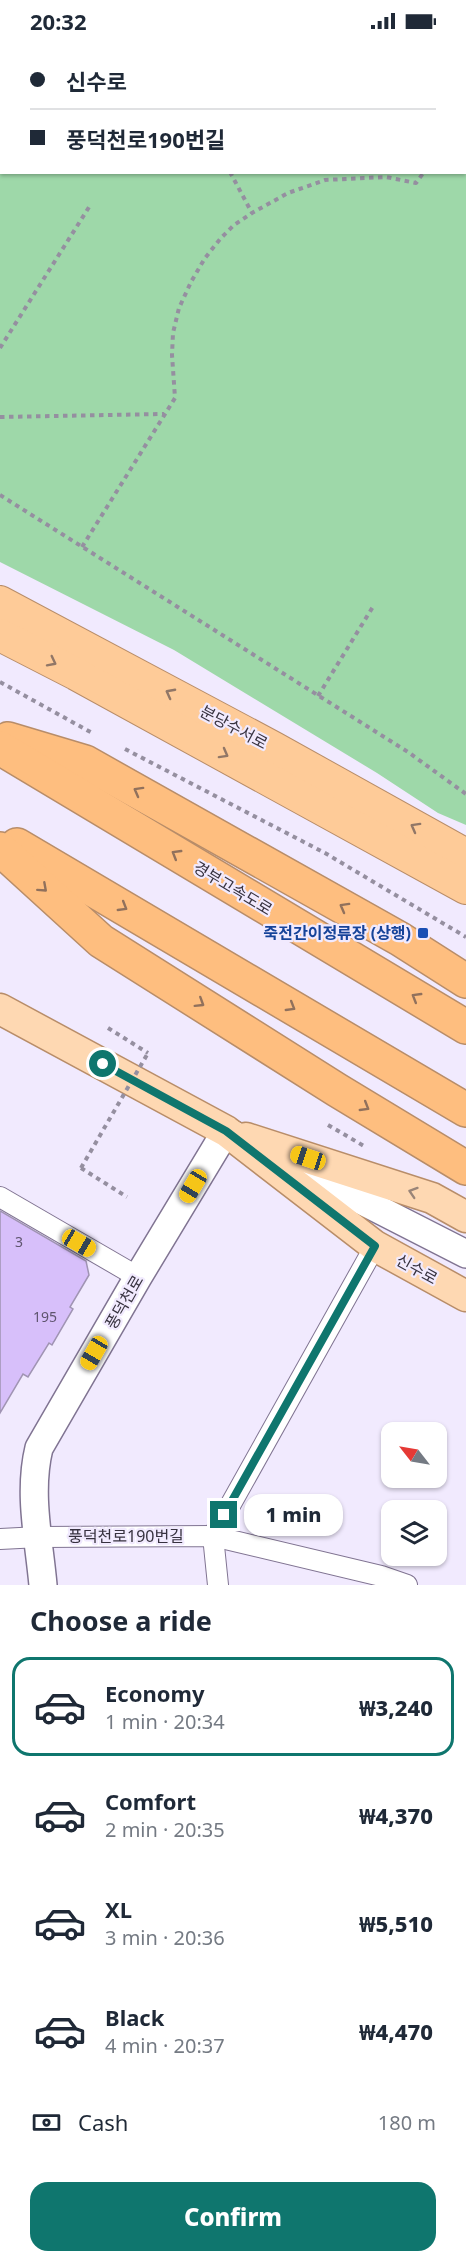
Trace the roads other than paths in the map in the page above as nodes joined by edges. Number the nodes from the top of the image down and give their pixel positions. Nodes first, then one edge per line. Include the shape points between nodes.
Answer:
1 (0, 602) edge
2 (0, 635) edge
3 (0, 736) edge
4 (0, 748) edge
5 (0, 835) edge
6 (0, 849) edge
7 (466, 855) edge
8 (466, 888) edge
9 (466, 981) edge
10 (0, 1009) edge
11 (466, 1027) edge
12 (466, 1110) edge
13 (226, 1131) junction
14 (466, 1168) edge
15 (0, 1197) edge
16 (466, 1217) edge
17 (375, 1246) junction
18 (466, 1254) edge
19 (138, 1277) junction
20 (466, 1296) edge
21 (213, 1536) junction
22 (39, 1537) junction
23 (0, 1539) edge
24 (381, 1581) edge
25 (43, 1585) edge
26 (218, 1585) edge
27 (407, 1585) edge

7 -> 1 highway, 분당수서로
2 -> 8 highway, 분당수서로
9 -> 3 highway via 400,939 85,762
11 -> 4 highway, 경부고속도로
5 -> 12 highway
6 -> 14 highway via 101,941
10 - 13 main road, 신수로
16 -> 13 main road, 신수로 via 432,1198
13 - 17 main road, 신수로
13 - 18 main road
13 - 19 main road, 풍덕천로
15 - 19 street
17 - 20 main road, 신수로
17 - 21 street
19 - 22 main road, 풍덕천로 via 39,1448 34,1493
21 - 22 street, 풍덕천로190번길
21 - 24 street, 풍덕천로190번길
21 - 26 street
22 - 23 street, 풍덕천로190번길
22 - 25 main road, 풍덕천로
24 - 27 street, 풍덕천로190번길

